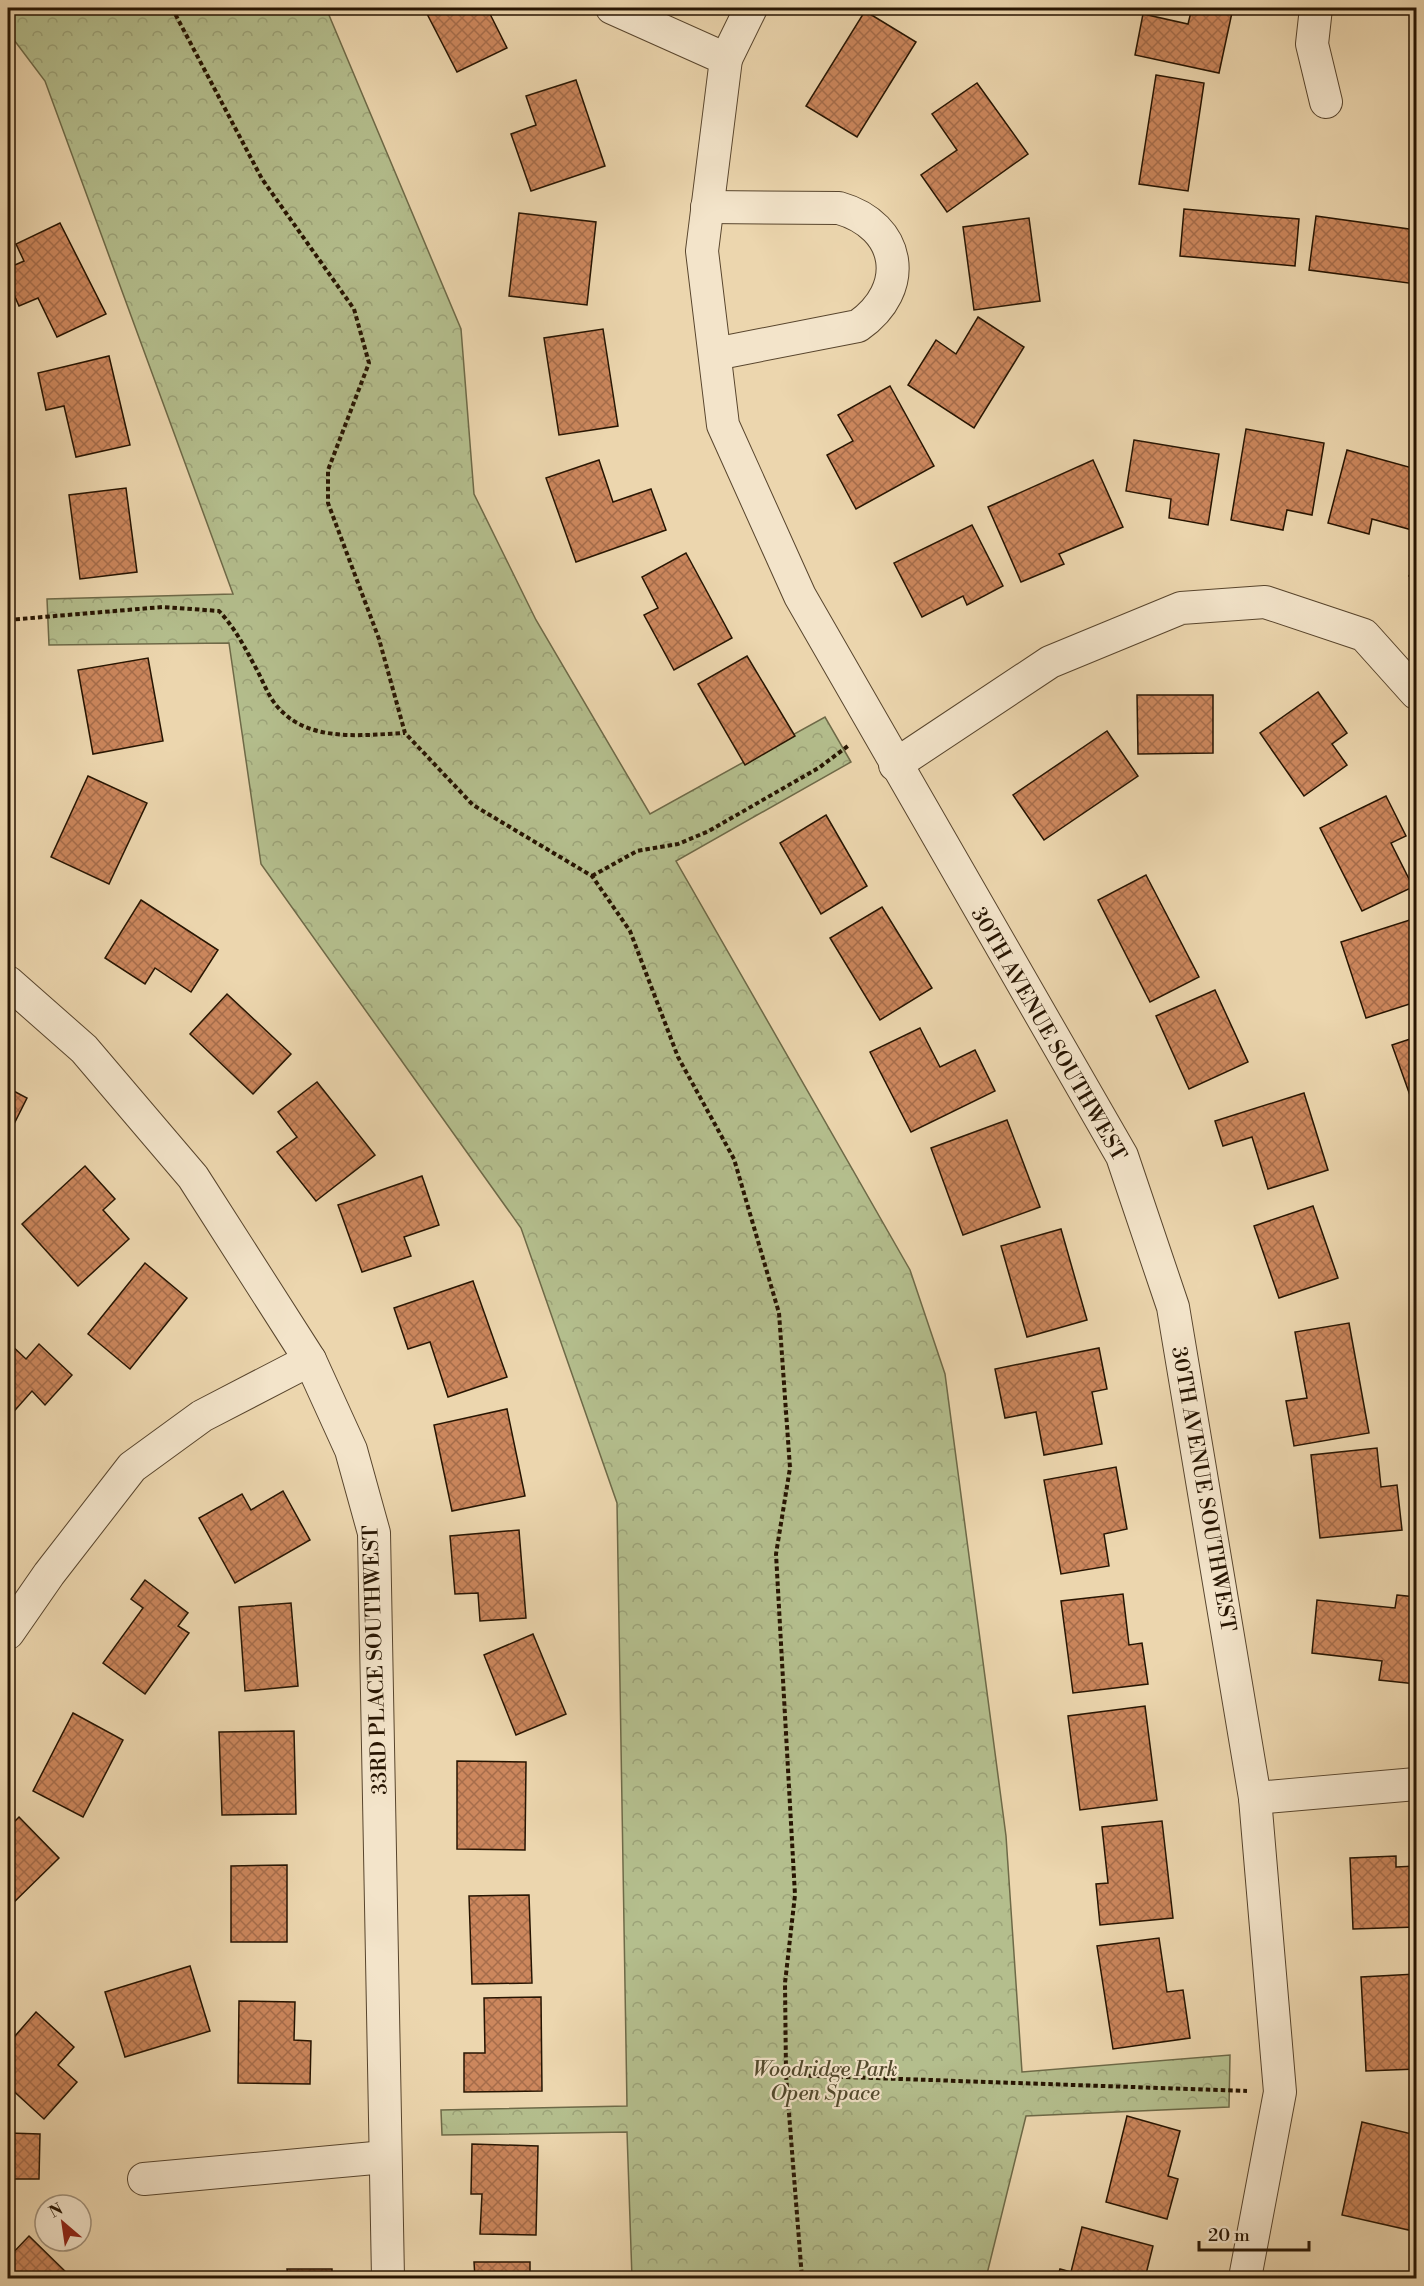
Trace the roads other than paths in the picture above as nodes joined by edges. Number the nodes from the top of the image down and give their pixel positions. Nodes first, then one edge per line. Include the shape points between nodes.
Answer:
1 (612, 8) edge
2 (751, 8) edge
3 (1316, 8) edge
4 (726, 59) junction
5 (1326, 102) dead end
6 (707, 207) junction
7 (715, 354) junction
8 (1416, 693) edge
9 (895, 765) junction
10 (8, 982) edge
11 (310, 1360) junction
12 (8, 1633) edge
13 (1416, 1784) edge
14 (1255, 1798) junction
15 (385, 2157) junction
16 (144, 2179) dead end
17 (1255, 2276) edge
18 (388, 2278) edge

1 - 4 street
2 - 4 street, 30TH AVENUE SOUTHWEST
3 - 5 street via 1312,44
4 - 6 street, 30TH AVENUE SOUTHWEST
6 - 7 street, 30TH AVENUE SOUTHWEST via 702,251
6 - 7 street via 839,208 855,213 883,236 894,269 884,302 858,326
7 - 9 street, 30TH AVENUE SOUTHWEST via 723,425 800,596
8 - 9 street via 1364,635 1265,602 1181,608 1050,662
9 - 14 street, 30TH AVENUE SOUTHWEST via 1122,1156 1173,1307
10 - 11 street, 33RD PLACE SOUTHWEST via 84,1049 193,1177
11 - 12 street via 202,1416 132,1467
11 - 15 street, 33RD PLACE SOUTHWEST via 351,1450 374,1533
13 - 14 street
14 - 17 street, 30TH AVENUE SOUTHWEST via 1280,2092
15 - 16 street
15 - 18 street, 33RD PLACE SOUTHWEST

